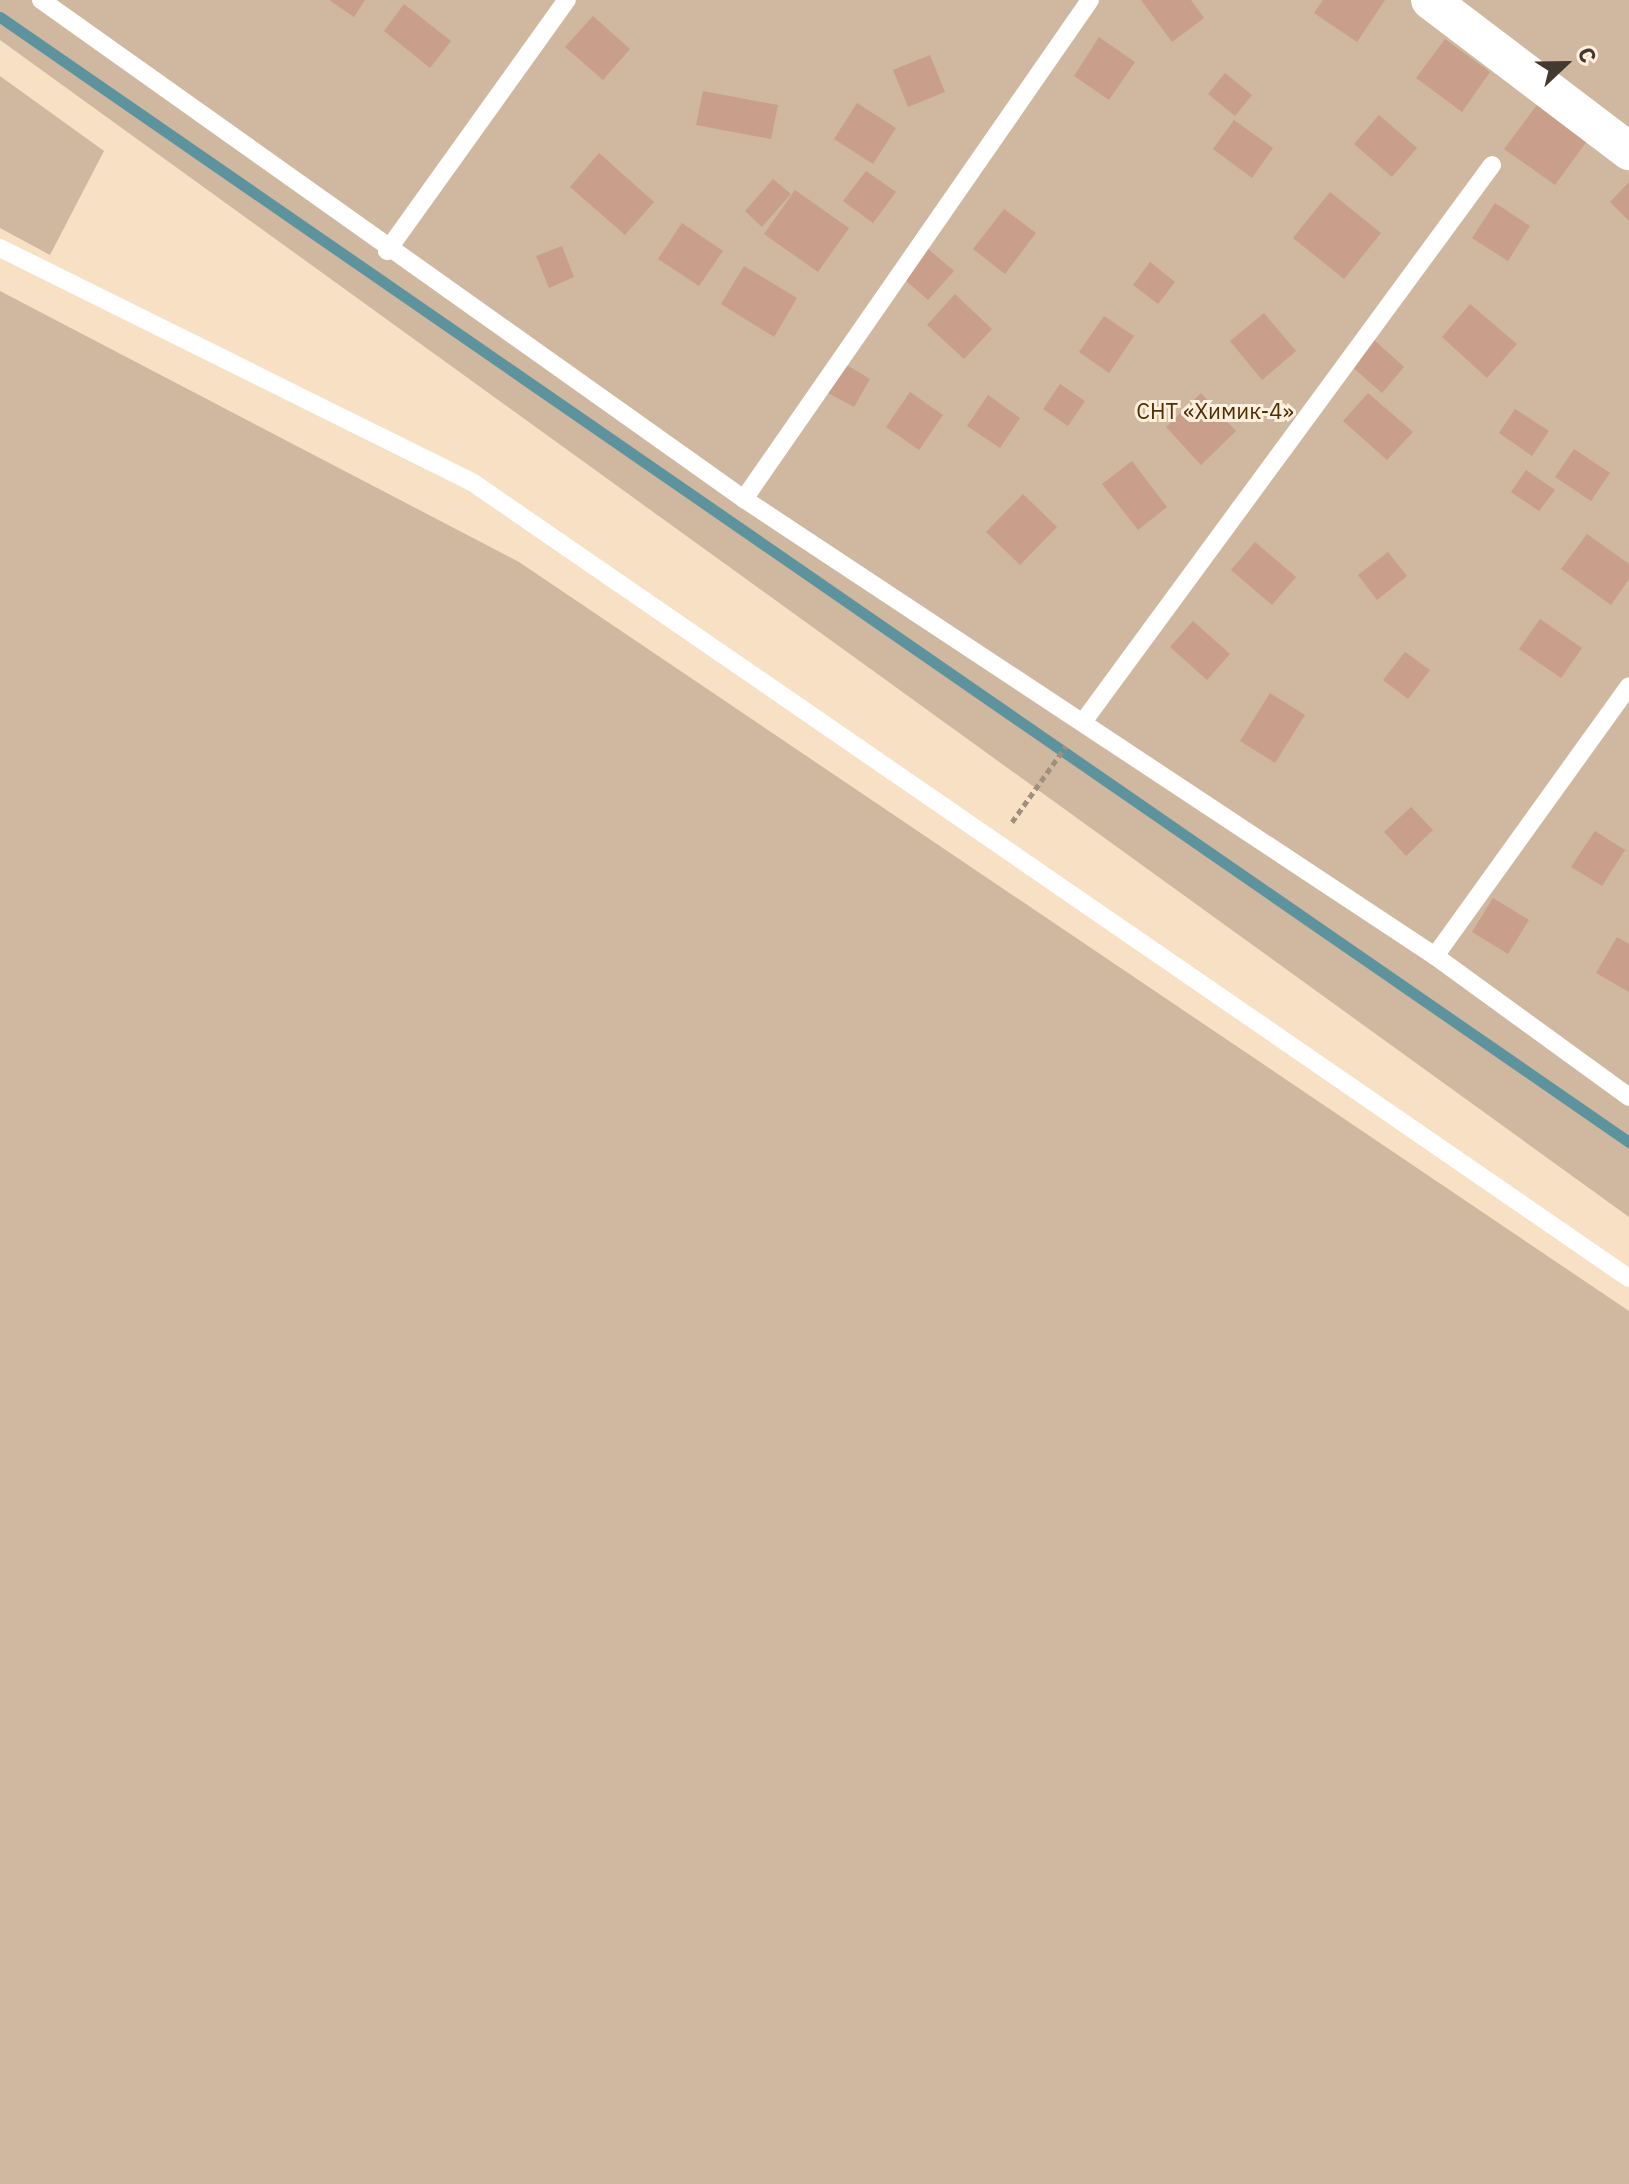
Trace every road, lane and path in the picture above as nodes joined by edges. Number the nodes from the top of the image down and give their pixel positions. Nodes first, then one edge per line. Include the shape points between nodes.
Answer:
1 (567, 0) edge
2 (1090, 0) edge
3 (1430, 0) edge
4 (44, 1) edge
5 (1629, 151) edge
6 (1492, 165) dead end
7 (0, 248) edge
8 (387, 251) junction
9 (744, 499) junction
10 (1629, 686) edge
11 (1083, 722) junction
12 (997, 843) junction
13 (1435, 956) junction
14 (1629, 1097) edge
15 (1629, 1278) edge

1 - 8 lane
2 - 9 lane
3 - 5 street
4 - 8 lane
6 - 11 lane
7 - 12 lane via 472,482
8 - 9 lane
9 - 11 lane
10 - 13 lane
11 - 12 path
11 - 13 lane
12 - 15 lane
13 - 14 lane

